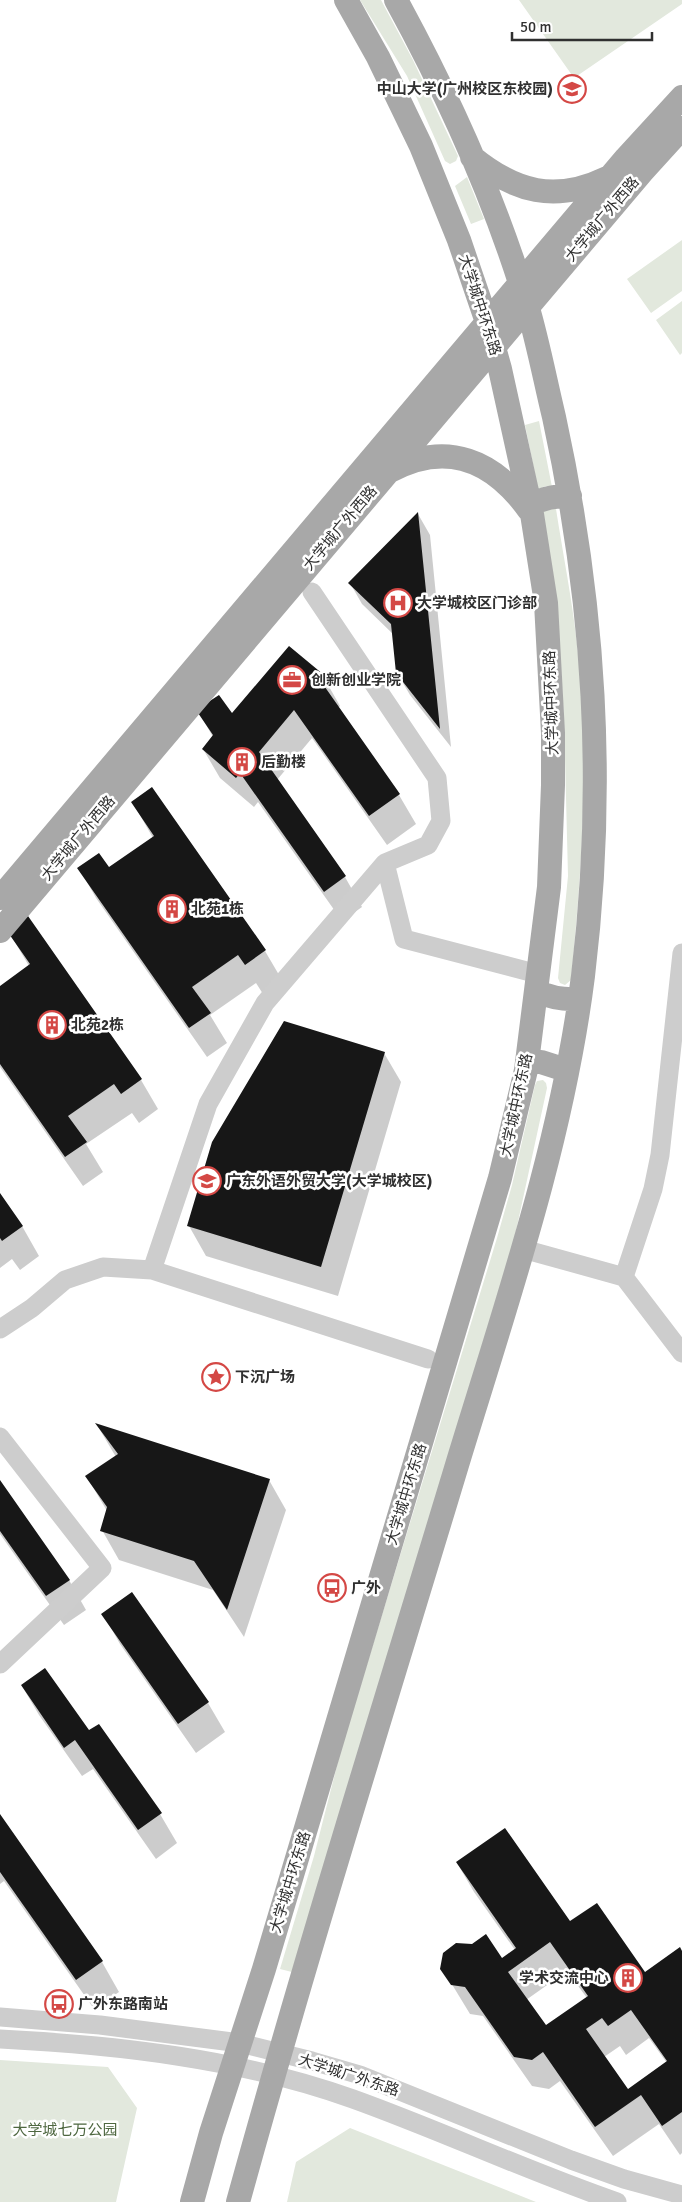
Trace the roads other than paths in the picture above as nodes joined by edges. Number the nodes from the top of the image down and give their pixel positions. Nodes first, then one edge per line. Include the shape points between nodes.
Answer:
1 (346, 0) edge
2 (396, 0) edge
3 (682, 97) edge
4 (682, 128) edge
5 (472, 157) junction
6 (610, 176) junction
7 (520, 284) junction
8 (528, 306) junction
9 (487, 322) junction
10 (494, 346) junction
11 (387, 473) junction
12 (570, 496) junction
13 (531, 510) junction
14 (312, 592) dead end
15 (385, 863) junction
16 (0, 898) edge
17 (0, 930) edge
18 (682, 953) edge
19 (537, 983) junction
20 (579, 999) junction
21 (527, 1062) junction
22 (566, 1070) junction
23 (523, 1249) junction
24 (152, 1270) junction
25 (624, 1277) junction
26 (0, 1329) edge
27 (682, 1353) edge
28 (428, 1359) dead end
29 (0, 1438) edge
30 (0, 1664) edge
31 (0, 2017) edge
32 (0, 2039) edge
33 (240, 2043) junction
34 (280, 2053) junction
35 (233, 2067) junction
36 (273, 2077) junction
37 (682, 2196) edge
38 (192, 2202) edge
39 (238, 2202) edge
40 (617, 2202) edge

1 - 9 main road, 大学城中环东路 via 421,146
2 - 5 main road via 443,90
3 - 6 main road, 大学城广外西路
4 - 8 main road, 大学城广外西路
5 - 6 main road via 508,181 549,193 572,191
5 - 7 main road
6 - 7 main road, 大学城广外西路
7 - 8 main road
7 - 9 main road, 大学城广外西路
8 - 10 main road, 大学城广外西路
8 - 12 main road
9 - 10 main road, 大学城中环东路
9 - 16 main road, 大学城广外西路
10 - 11 main road, 大学城广外西路
10 - 13 main road, 大学城中环东路
11 - 13 main road via 426,457 466,459 499,477
11 - 17 main road, 大学城广外西路
12 - 13 main road via 543,498
12 - 20 main road via 589,646 596,765 594,845
13 - 19 main road, 大学城中环东路 via 546,603 553,733 550,870
14 - 15 street via 437,778 441,822 428,844
15 - 19 street via 404,940
15 - 24 street via 264,1003 208,1104
18 - 25 street via 660,1154 653,1189
19 - 20 main road via 550,998
19 - 21 main road, 大学城中环东路
20 - 22 main road
21 - 22 main road via 541,1062
21 - 33 main road, 大学城中环东路 via 485,1232
22 - 23 main road via 540,1189
23 - 25 street
23 - 34 main road
24 - 26 street via 104,1267 65,1280
24 - 28 street
25 - 27 street
29 - 30 street via 102,1568
31 - 33 street, 大学城广外东路
32 - 35 street, 大学城广外东路 via 74,2044 206,2060
33 - 34 street, 大学城广外东路
33 - 35 main road, 大学城中环东路
34 - 36 main road
34 - 37 street, 大学城广外东路 via 360,2075 570,2160
35 - 36 street, 大学城广外东路
35 - 38 main road, 大学城中环东路
36 - 39 main road
36 - 40 street, 大学城广外东路 via 352,2099

